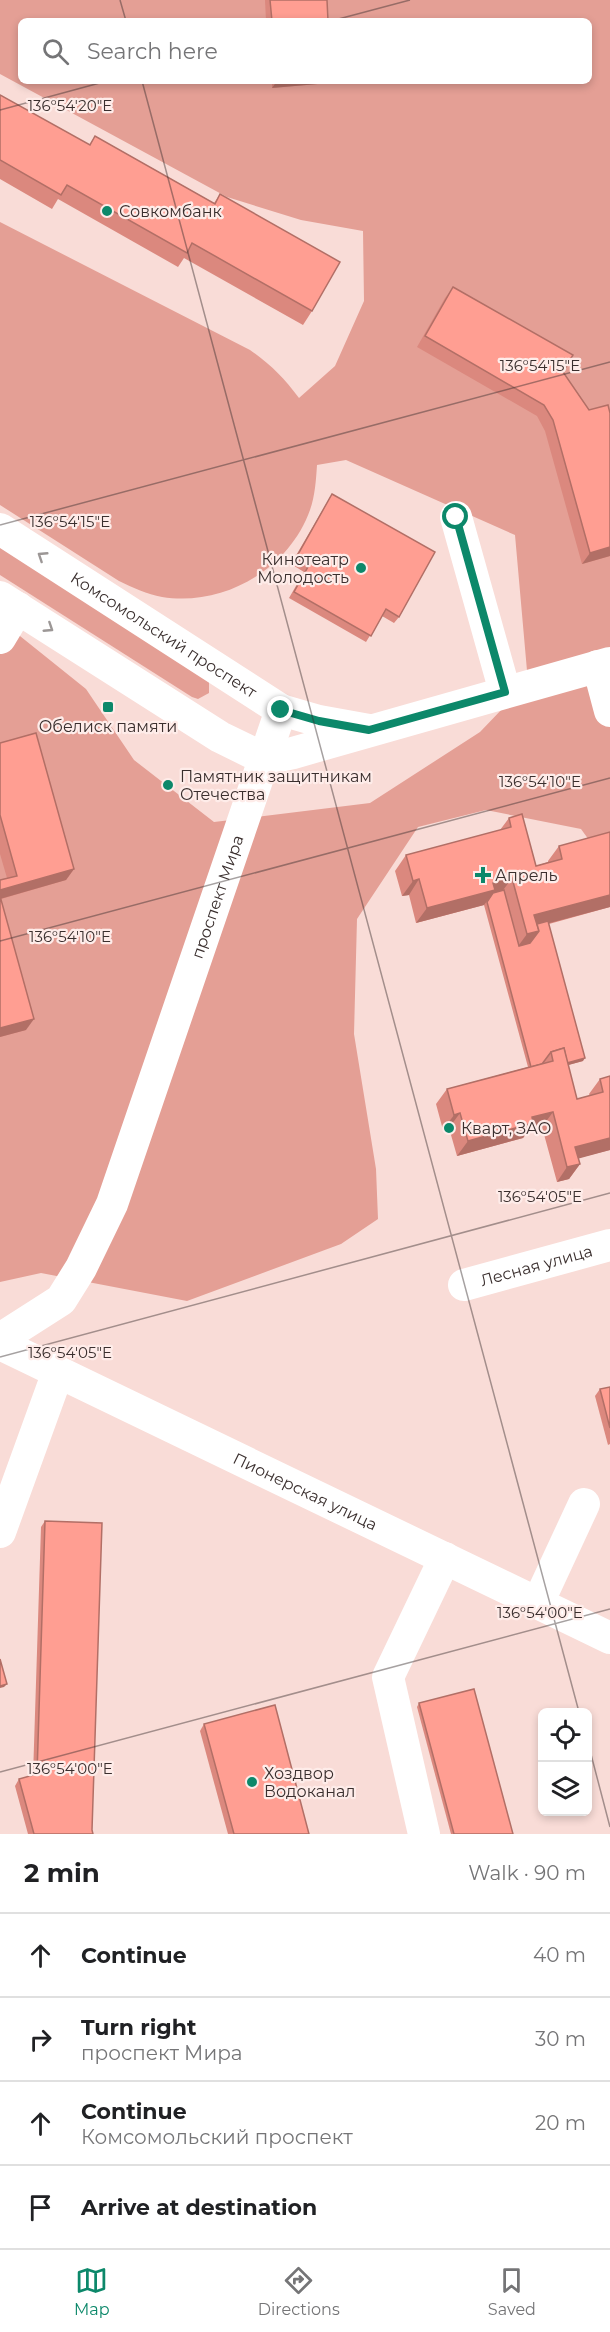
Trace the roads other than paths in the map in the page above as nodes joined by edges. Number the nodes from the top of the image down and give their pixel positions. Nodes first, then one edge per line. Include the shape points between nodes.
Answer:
1 (456, 517) dead end
2 (0, 529) edge
3 (9, 602) edge
4 (0, 638) edge
5 (604, 664) edge
6 (505, 692) junction
7 (281, 710) junction
8 (610, 711) edge
9 (369, 730) junction
10 (266, 759) junction
11 (610, 1245) edge
12 (464, 1285) dead end
13 (0, 1342) edge
14 (58, 1372) junction
15 (584, 1504) dead end
16 (0, 1532) edge
17 (445, 1558) junction
18 (538, 1603) junction
19 (610, 1638) edge
20 (424, 1834) edge

1 - 6 street
7 -> 2 street, Комсомольский проспект
3 - 4 street
3 -> 10 street via 220,737
5 - 6 street
5 - 8 street
6 - 9 street
7 - 9 street, Комсомольский проспект
7 - 10 street, проспект Мира
9 - 10 street
10 - 13 street, проспект Мира via 112,1204 61,1300
11 - 12 street, Лесная улица
13 - 14 street, Пионерская улица
14 - 16 street
14 - 17 street, Пионерская улица
15 - 18 street
17 - 18 street, Пионерская улица
17 - 20 street via 388,1677
18 - 19 street, Пионерская улица

